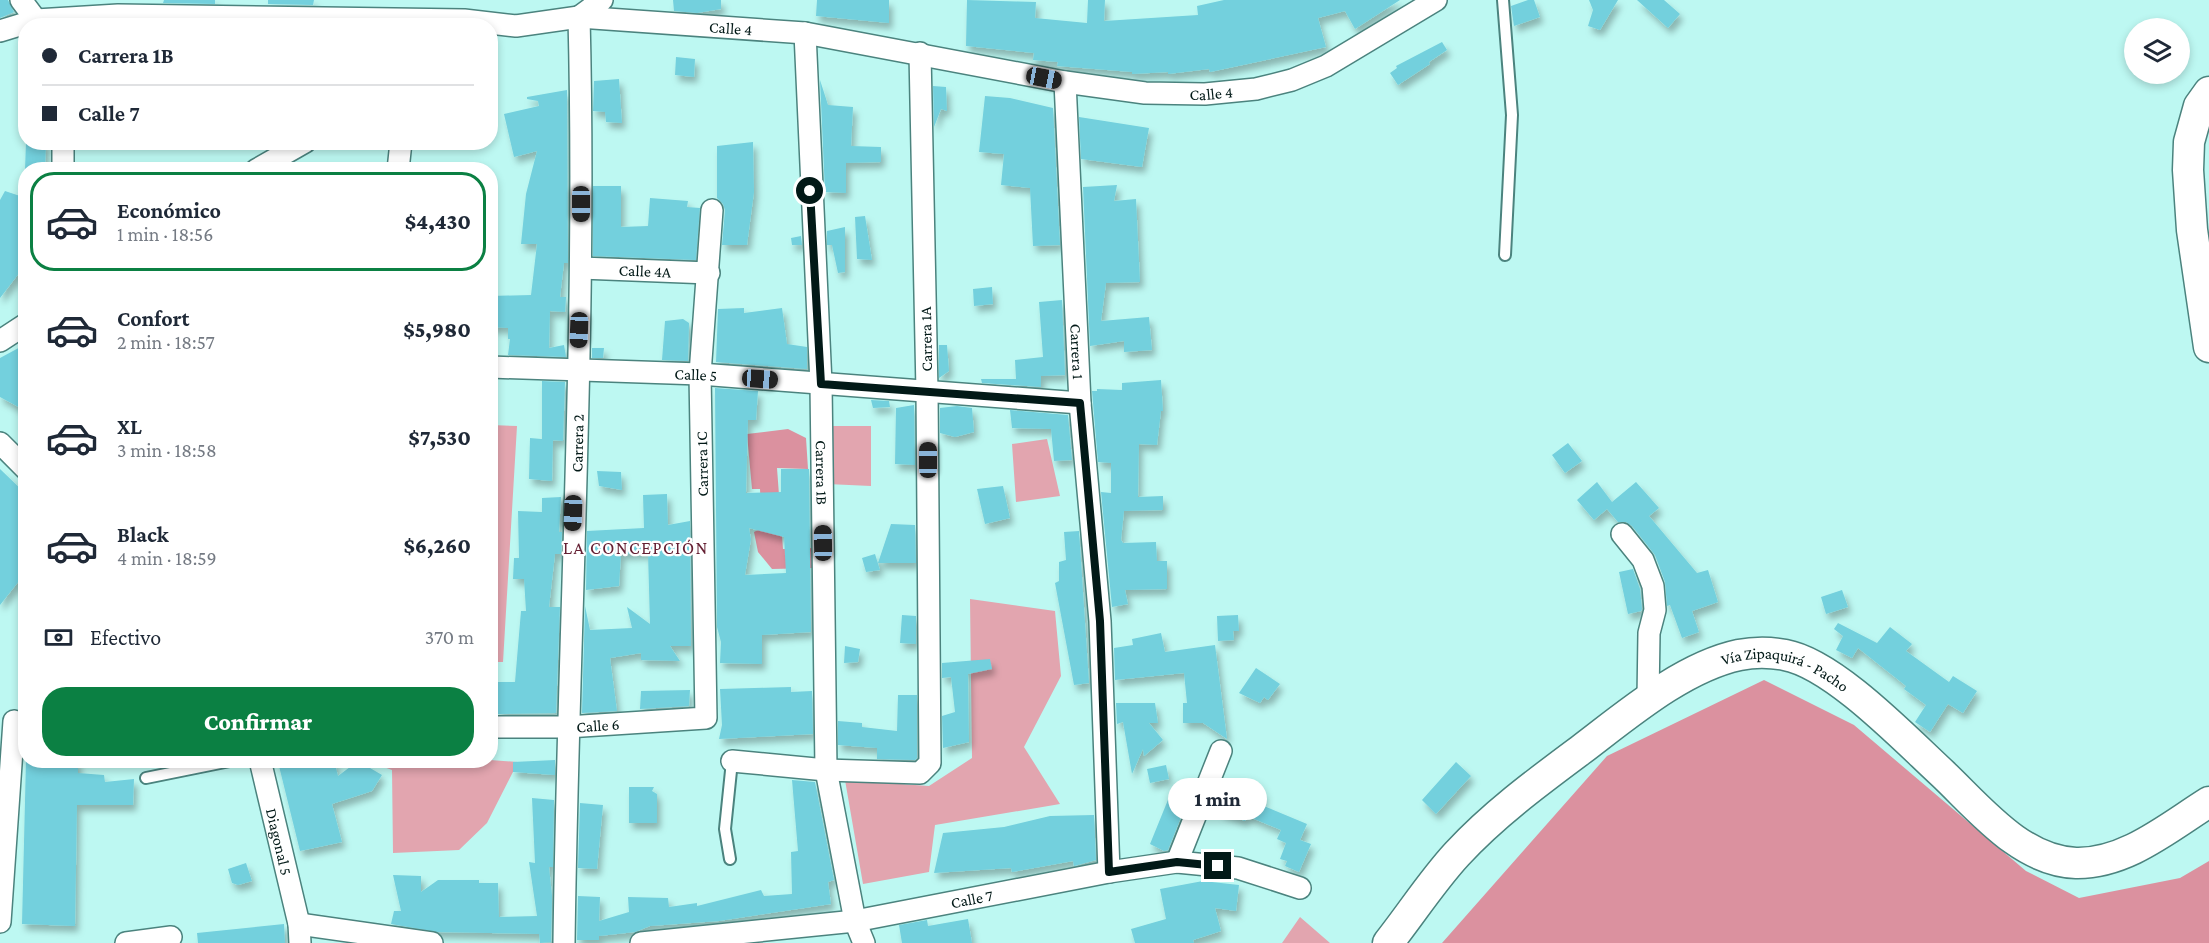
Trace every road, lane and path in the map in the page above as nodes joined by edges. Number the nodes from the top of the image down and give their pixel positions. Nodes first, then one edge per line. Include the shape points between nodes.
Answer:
1 (21, 0) edge
2 (602, 0) edge
3 (1436, 0) edge
4 (1503, 0) edge
5 (117, 14) edge
6 (579, 17) junction
7 (34, 18) edge
8 (63, 18) edge
9 (348, 18) edge
10 (498, 24) edge
11 (18, 26) edge
12 (516, 26) junction
13 (0, 31) edge
14 (805, 33) junction
15 (498, 35) edge
16 (920, 53) junction
17 (1065, 82) junction
18 (2209, 92) edge
19 (291, 150) edge
20 (270, 162) edge
21 (711, 210) dead end
22 (1505, 255) dead end
23 (581, 268) junction
24 (709, 273) junction
25 (18, 329) edge
26 (0, 341) edge
27 (2209, 347) edge
28 (498, 367) edge
29 (577, 371) junction
30 (700, 374) junction
31 (821, 384) junction
32 (927, 391) junction
33 (1080, 403) junction
34 (0, 443) edge
35 (18, 462) edge
36 (1622, 534) dead end
37 (1648, 699) junction
38 (706, 718) joint
39 (14, 721) dead end
40 (498, 727) edge
41 (567, 727) junction
42 (1221, 751) dead end
43 (6, 752) edge
44 (732, 761) joint
45 (195, 768) edge
46 (262, 768) edge
47 (826, 770) junction
48 (146, 778) dead end
49 (2209, 802) edge
50 (730, 859) dead end
51 (1177, 862) junction
52 (1109, 872) junction
53 (1300, 888) dead end
54 (1, 893) edge
55 (855, 921) junction
56 (0, 922) edge
57 (299, 933) edge
58 (171, 937) dead end
59 (126, 943) edge
60 (432, 943) edge
61 (564, 943) edge
62 (641, 943) edge
63 (864, 943) edge
64 (1388, 943) edge

1 - 7 street
2 - 6 street
3 - 17 street, Calle 4 via 1326,66 1292,80 1256,88 1204,94 1145,93
4 - 22 lane via 1512,115
5 - 8 street, Calle 4
5 - 9 street, Calle 4
6 - 12 street, Calle 4
6 - 14 street, Calle 4
6 - 23 street, Carrera 2
10 - 12 street, Calle 4
11 - 13 street, Calle 4
12 - 15 street
14 - 16 street, Calle 4
14 - 31 street, Carrera 1B
16 - 17 street, Calle 4
16 - 32 street, Carrera 1A
17 - 33 street, Carrera 1
18 - 27 main road via 2199,106 2191,133 2188,170 2192,230
19 - 20 street
21 - 24 street, Carrera 1C
23 - 24 street, Calle 4A
23 - 29 street, Carrera 2
24 - 30 street, Carrera 1C
25 - 26 street
28 - 29 street, Calle 5
29 - 30 street, Calle 5
29 - 41 street, Carrera 2
30 - 31 street, Calle 5
30 - 38 street, Carrera 1C
31 - 32 street, Calle 5
31 - 47 street, Carrera 1B
32 - 33 street, Calle 5
32 - 47 street, Carrera 1A via 930,763 920,773
33 - 52 street, Carrera 1 via 1100,621
34 - 35 street
36 - 37 street via 1643,560 1653,586 1655,610 1649,633
37 - 49 main road, Vía Zipaquirá - Pacho via 1708,666 1739,655 1788,655 1826,673 1892,726 2014,840 2054,859 2076,863 2106,860 2144,844
37 - 64 main road, Vía Zipaquirá - Pacho via 1520,795 1456,854
38 - 41 street, Calle 6
39 - 43 street
40 - 41 street, Calle 6
41 - 61 street, Carrera 2
42 - 51 street
43 - 54 street
44 - 47 street
44 - 50 lane via 725,829
45 - 48 lane
46 - 57 street, Diagonal 5
47 - 55 street, Carrera 1B
51 - 52 street, Calle 7
51 - 53 street, Calle 7 via 1238,868
52 - 55 street, Calle 7
54 - 56 street
55 - 62 street, Calle 7
55 - 63 street, Carrera 1B
57 - 60 street
58 - 59 street

